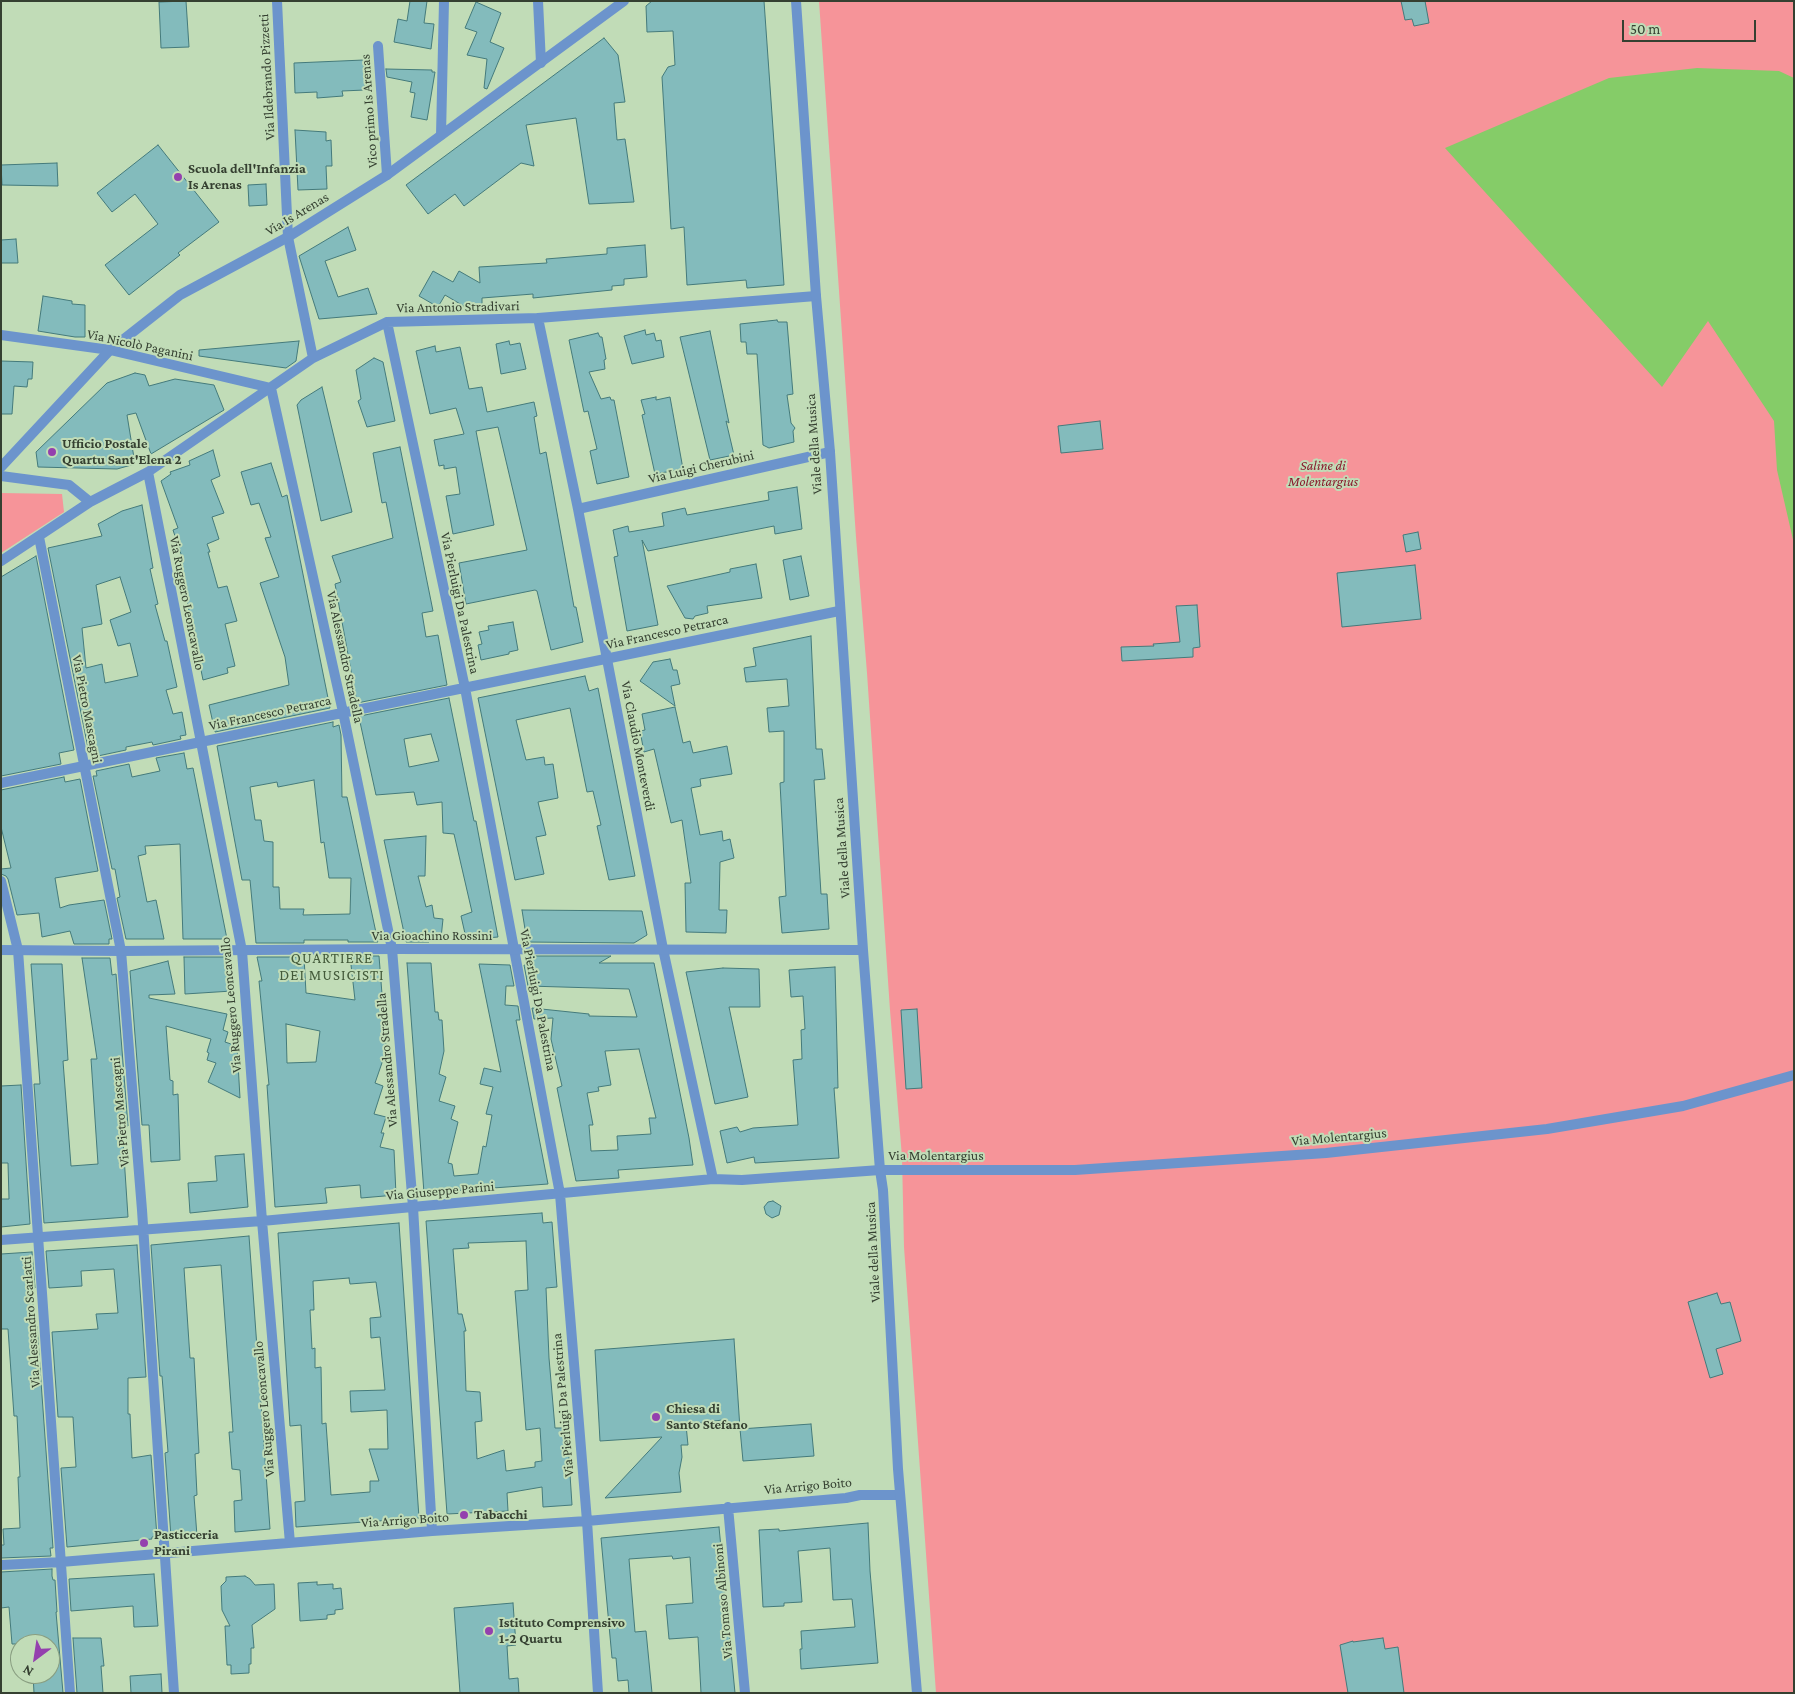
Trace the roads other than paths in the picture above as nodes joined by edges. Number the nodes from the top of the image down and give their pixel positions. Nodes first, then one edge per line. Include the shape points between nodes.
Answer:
1 (277, 1) edge
2 (444, 1) edge
3 (538, 1) edge
4 (624, 1) edge
5 (796, 1) edge
6 (378, 46) dead end
7 (541, 63) junction
8 (441, 135) junction
9 (387, 175) junction
10 (288, 237) junction
11 (816, 296) junction
12 (538, 318) junction
13 (387, 322) junction
14 (1, 335) edge
15 (110, 350) junction
16 (313, 358) junction
17 (271, 388) junction
18 (830, 452) junction
19 (1, 467) edge
20 (148, 472) junction
21 (1, 476) edge
22 (90, 502) junction
23 (578, 509) junction
24 (39, 537) junction
25 (1, 561) edge
26 (839, 611) junction
27 (607, 658) junction
28 (464, 688) junction
29 (344, 712) junction
30 (201, 742) junction
31 (84, 766) junction
32 (1, 783) edge
33 (1, 881) edge
34 (392, 949) junction
35 (663, 949) junction
36 (1, 950) edge
37 (18, 950) junction
38 (514, 950) junction
39 (863, 950) junction
40 (121, 951) junction
41 (242, 951) junction
42 (1794, 1075) edge
43 (880, 1170) junction
44 (713, 1179) junction
45 (560, 1194) junction
46 (414, 1207) junction
47 (262, 1221) junction
48 (143, 1229) junction
49 (39, 1237) junction
50 (1, 1240) edge
51 (900, 1495) junction
52 (728, 1508) junction
53 (587, 1521) junction
54 (432, 1532) junction
55 (290, 1543) junction
56 (165, 1553) junction
57 (62, 1562) junction
58 (1, 1565) edge
59 (70, 1693) edge
60 (174, 1693) edge
61 (598, 1693) edge
62 (745, 1693) edge
63 (917, 1693) edge

1 - 10 street, Via Ildebrando Pizzetti
2 - 8 street
3 - 7 street
4 - 7 street, Via Is Arenas
5 - 11 street, Viale della Musica
6 - 9 street, Vico primo Is Arenas
7 - 8 street, Via Is Arenas
8 - 9 street, Via Is Arenas
9 - 10 street, Via Is Arenas
10 - 15 street, Via Is Arenas via 180,295
10 - 16 street, Via Ildebrando Pizzetti
11 - 12 street, Via Antonio Stradivari
11 - 18 street, Viale della Musica
12 - 13 street, Via Antonio Stradivari
12 - 23 street, Via Claudio Monteverdi
13 - 16 street, Via Antonio Stradivari
13 - 28 street, Via Pierluigi Da Palestrina
14 - 15 street, Via Nicolò Paganini
15 - 17 street, Via Nicolò Paganini
15 - 19 street, Via Is Arenas
16 - 17 street, Via Antonio Stradivari
17 - 20 street, Via Antonio Stradivari
17 - 29 street, Via Alessandro Stradella
18 - 23 street, Via Luigi Cherubini
18 - 26 street, Viale della Musica
20 - 22 street, Via Antonio Stradivari
20 - 30 street, Via Ruggero Leoncavallo
21 - 22 street via 69,485
22 - 24 street, Via Antonio Stradivari
23 - 27 street, Via Claudio Monteverdi
24 - 25 street, Via Antonio Stradivari
24 - 31 street, Via Pietro Mascagni
26 - 27 street, Via Francesco Petrarca
26 - 39 street, Viale della Musica
27 - 28 street, Via Francesco Petrarca
27 - 35 street, Via Claudio Monteverdi
28 - 29 street, Via Francesco Petrarca
28 - 38 street, Via Pierluigi Da Palestrina
29 - 30 street, Via Francesco Petrarca
29 - 34 street, Via Alessandro Stradella
30 - 31 street, Via Francesco Petrarca
30 - 41 street, Via Ruggero Leoncavallo
31 - 32 street, Via Francesco Petrarca
31 - 40 street, Via Pietro Mascagni
33 - 37 street, Via Alessandro Scarlatti
34 - 38 street, Via Gioachino Rossini
34 - 41 street, Via Gioachino Rossini
34 - 46 street, Via Alessandro Stradella
35 - 38 street, Via Gioachino Rossini
35 - 39 street, Via Gioachino Rossini
35 - 44 street, Via Claudio Monteverdi
36 - 37 street, Via Gioachino Rossini
37 - 40 street, Via Gioachino Rossini
37 - 49 street, Via Alessandro Scarlatti
38 - 45 street, Via Pierluigi Da Palestrina
39 - 43 street, Viale della Musica
40 - 41 street, Via Gioachino Rossini
40 - 48 street, Via Pietro Mascagni
41 - 47 street, Via Ruggero Leoncavallo
42 - 43 street, Via Molentargius via 1683,1106 1537,1130 1355,1150 1075,1170
43 - 44 street, Via Giuseppe Parini via 742,1180
43 - 51 street, Viale della Musica
44 - 45 street, Via Giuseppe Parini
45 - 46 street, Via Giuseppe Parini
45 - 53 street, Via Pierluigi Da Palestrina
46 - 47 street, Via Giuseppe Parini
46 - 54 street, Via Alessandro Stradella
47 - 48 street, Via Giuseppe Parini
47 - 55 street, Via Ruggero Leoncavallo
48 - 49 street, Via Giuseppe Parini
48 - 56 street, Via Pietro Mascagni
49 - 50 street, Via Giuseppe Parini
49 - 57 street, Via Alessandro Scarlatti
51 - 52 street, Via Arrigo Boito via 860,1495
51 - 63 street, Viale della Musica
52 - 53 street, Via Arrigo Boito
52 - 62 street, Via Tomaso Albinoni
53 - 54 street, Via Arrigo Boito
53 - 61 street, Via Pierluigi Da Palestrina
54 - 55 street, Via Arrigo Boito
55 - 56 street, Via Arrigo Boito
56 - 57 street, Via Arrigo Boito
56 - 60 street, Via Pietro Mascagni
57 - 58 street, Via Arrigo Boito
57 - 59 street, Via Alessandro Scarlatti

